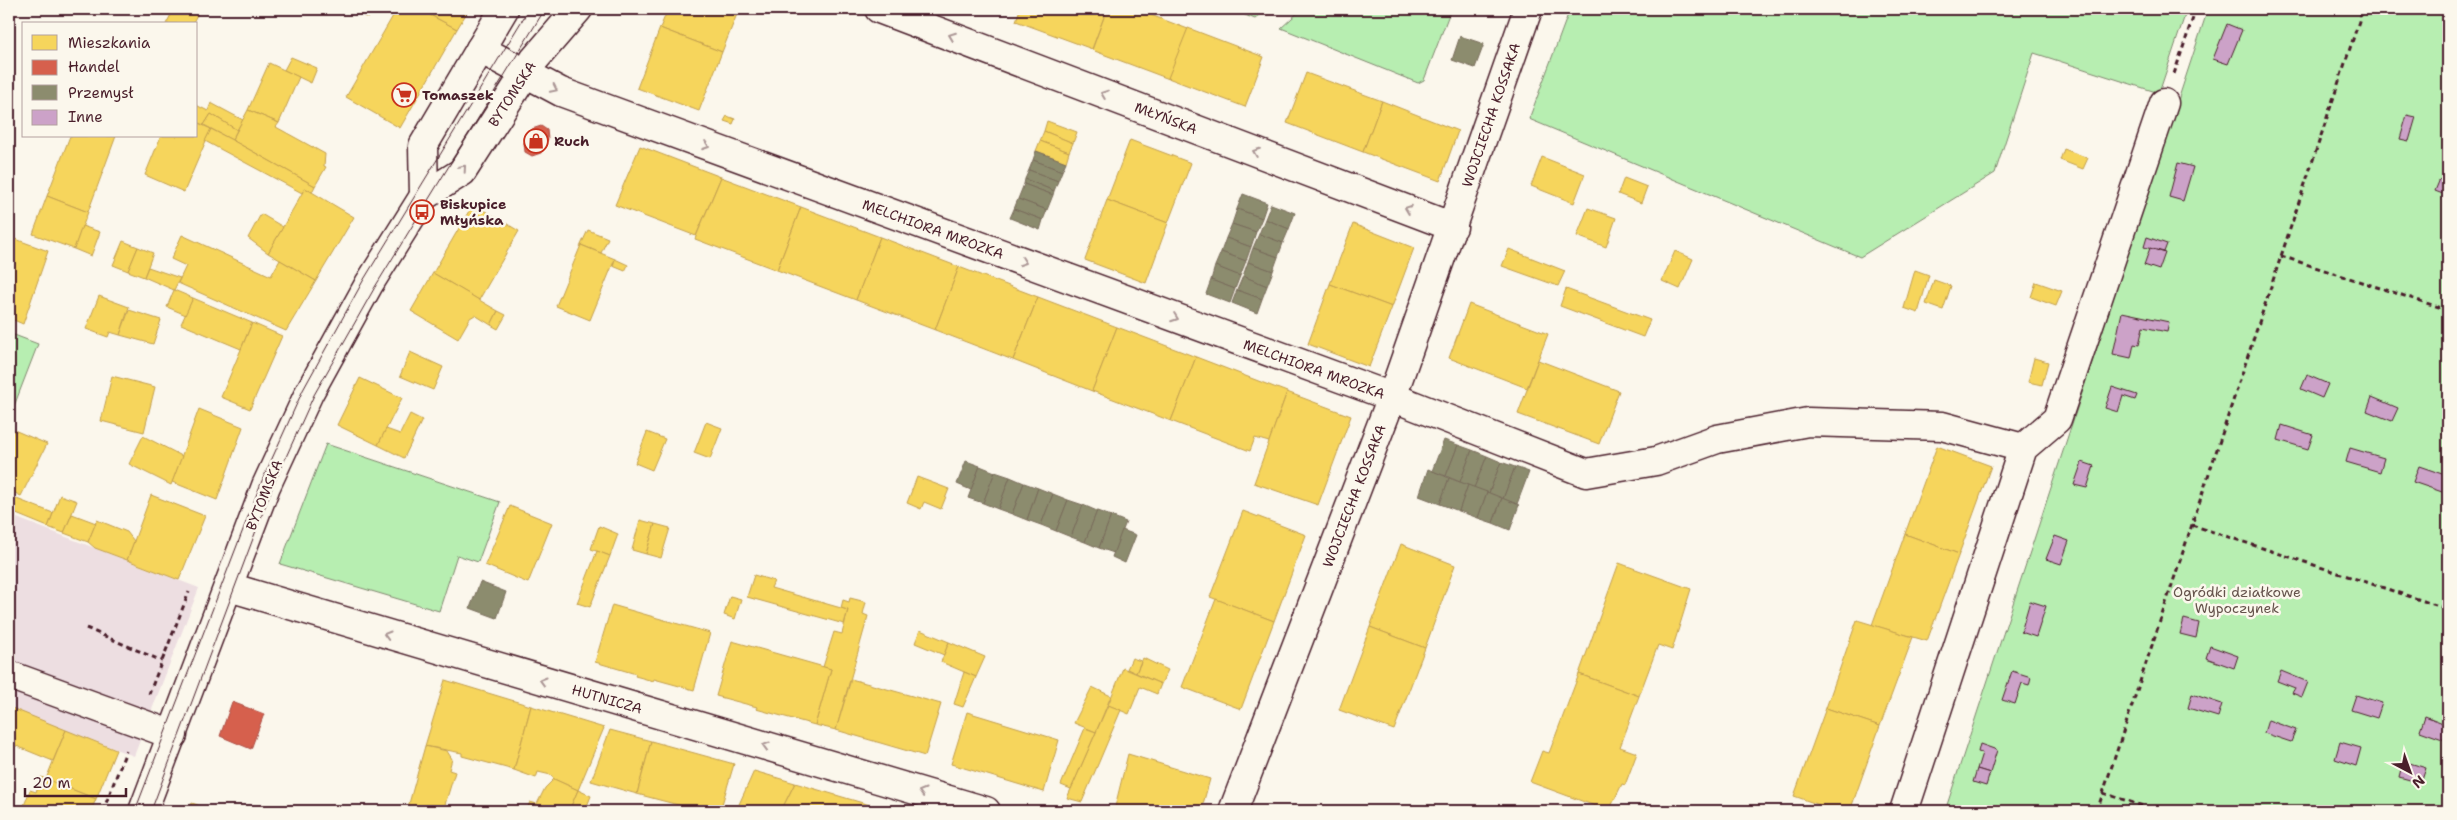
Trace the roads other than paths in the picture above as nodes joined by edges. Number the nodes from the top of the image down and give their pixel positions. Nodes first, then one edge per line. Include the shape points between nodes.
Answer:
1 (504, 9) edge
2 (578, 9) edge
3 (879, 9) edge
4 (1528, 9) edge
5 (480, 49) junction
6 (524, 74) junction
7 (2164, 103) road end
8 (424, 196) junction
9 (1453, 227) junction
10 (1392, 397) junction
11 (2023, 448) junction
12 (229, 587) junction
13 (9, 675) edge
14 (173, 735) junction
15 (143, 811) edge
16 (986, 811) edge
17 (1233, 811) edge
18 (1904, 811) edge

1 - 5 street
2 - 6 street, BYTOMSKA
9 -> 3 street, MŁYŃSKA
4 - 9 street, WOJCIECHA KOSSAKA
5 - 6 street, MELCHIORA MROZKA
5 - 8 street via 423,146
8 -> 6 street, BYTOMSKA via 462,172
6 -> 10 street, MELCHIORA MROZKA via 570,96
7 - 11 street via 2057,419
8 - 12 street, BYTOMSKA via 309,394 266,486
9 - 10 street, WOJCIECHA KOSSAKA
10 - 11 street, MELCHIORA MROZKA via 1586,473 1656,461 1717,439 1808,422 1942,426
10 - 17 street, WOJCIECHA KOSSAKA
11 - 18 street
12 - 14 street, BYTOMSKA
16 -> 12 street, HUTNICZA
13 - 14 street
14 - 15 street, BYTOMSKA

